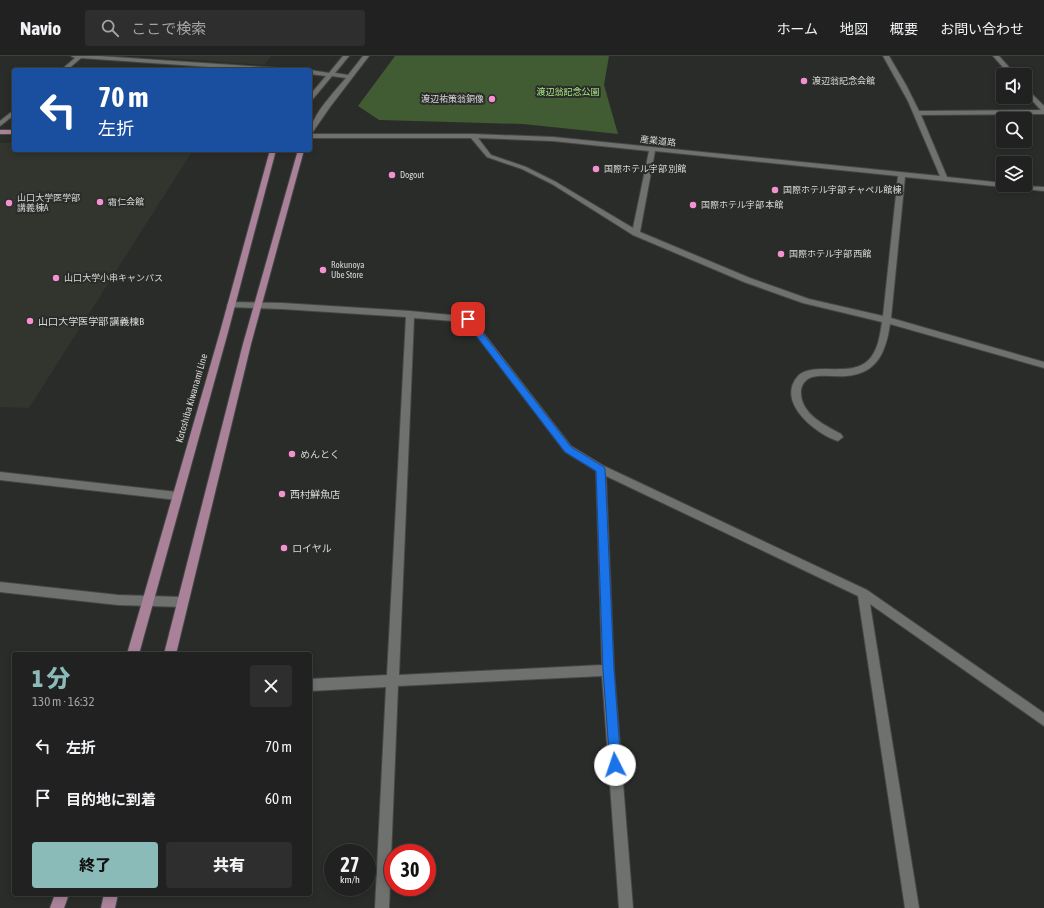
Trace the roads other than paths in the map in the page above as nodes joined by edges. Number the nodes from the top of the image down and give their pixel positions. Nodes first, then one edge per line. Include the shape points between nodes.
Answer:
1 (74, 56) edge
2 (80, 56) edge
3 (346, 56) edge
4 (366, 56) edge
5 (886, 56) edge
6 (996, 56) edge
7 (66, 68) edge
8 (250, 68) edge
9 (1007, 68) edge
10 (312, 72) edge
11 (330, 74) junction
12 (351, 77) junction
13 (312, 96) edge
14 (1032, 97) edge
15 (1044, 111) edge
16 (917, 113) junction
17 (12, 114) edge
18 (0, 124) edge
19 (312, 129) edge
20 (0, 132) edge
21 (12, 132) edge
22 (312, 136) edge
23 (473, 136) junction
24 (652, 150) junction
25 (272, 152) edge
26 (300, 152) edge
27 (902, 174) junction
28 (944, 179) junction
29 (996, 184) edge
30 (1032, 188) edge
31 (1044, 189) edge
32 (636, 233) junction
33 (231, 305) junction
34 (258, 305) junction
35 (410, 314) junction
36 (886, 320) junction
37 (1044, 366) edge
38 (838, 437) dead end
39 (601, 469) junction
40 (0, 476) edge
41 (178, 496) junction
42 (0, 587) edge
43 (863, 593) junction
44 (148, 601) junction
45 (182, 602) junction
46 (134, 652) edge
47 (170, 652) edge
48 (608, 670) junction
49 (393, 681) junction
50 (312, 685) edge
51 (1044, 720) edge
52 (61, 896) edge
53 (111, 896) edge
54 (58, 908) edge
55 (108, 908) edge
56 (382, 908) edge
57 (626, 908) edge
58 (912, 908) edge

1 - 2 street
2 - 7 street
2 - 8 street
3 - 11 street
4 - 12 street
5 - 16 street
6 - 9 street
10 - 11 street
11 - 12 street
11 - 13 street
12 - 19 street
14 - 15 street
15 - 16 street
16 - 28 street
17 - 18 street
20 - 21 main road
22 - 23 street, 産業道路
23 - 24 street, 産業道路 via 553,139
23 - 32 street via 488,156 524,168 554,183
24 - 27 street, 産業道路
24 - 32 street
25 - 33 main road, Kotoshiba Kiwanami Line
26 - 34 main road
27 - 28 street, 産業道路
27 - 36 street
28 - 29 street, 産業道路
30 - 31 street
32 - 36 street via 789,296
33 - 34 street
33 - 41 main road, Kotoshiba Kiwanami Line
34 - 35 street
34 - 45 main road
35 - 39 street via 468,319 568,449
35 - 49 street
36 - 37 street
36 - 38 street via 879,352 863,370 853,373 813,373 802,379 797,386 796,397 809,419
39 - 43 street
39 - 48 street
40 - 41 street
41 - 44 main road, Kotoshiba Kiwanami Line
42 - 44 street
43 - 51 street
43 - 58 street
44 - 45 street
44 - 46 main road, Kotoshiba Kiwanami Line
45 - 47 main road
48 - 49 street
48 - 57 street
49 - 50 street
49 - 56 street
52 - 54 main road
53 - 55 main road

